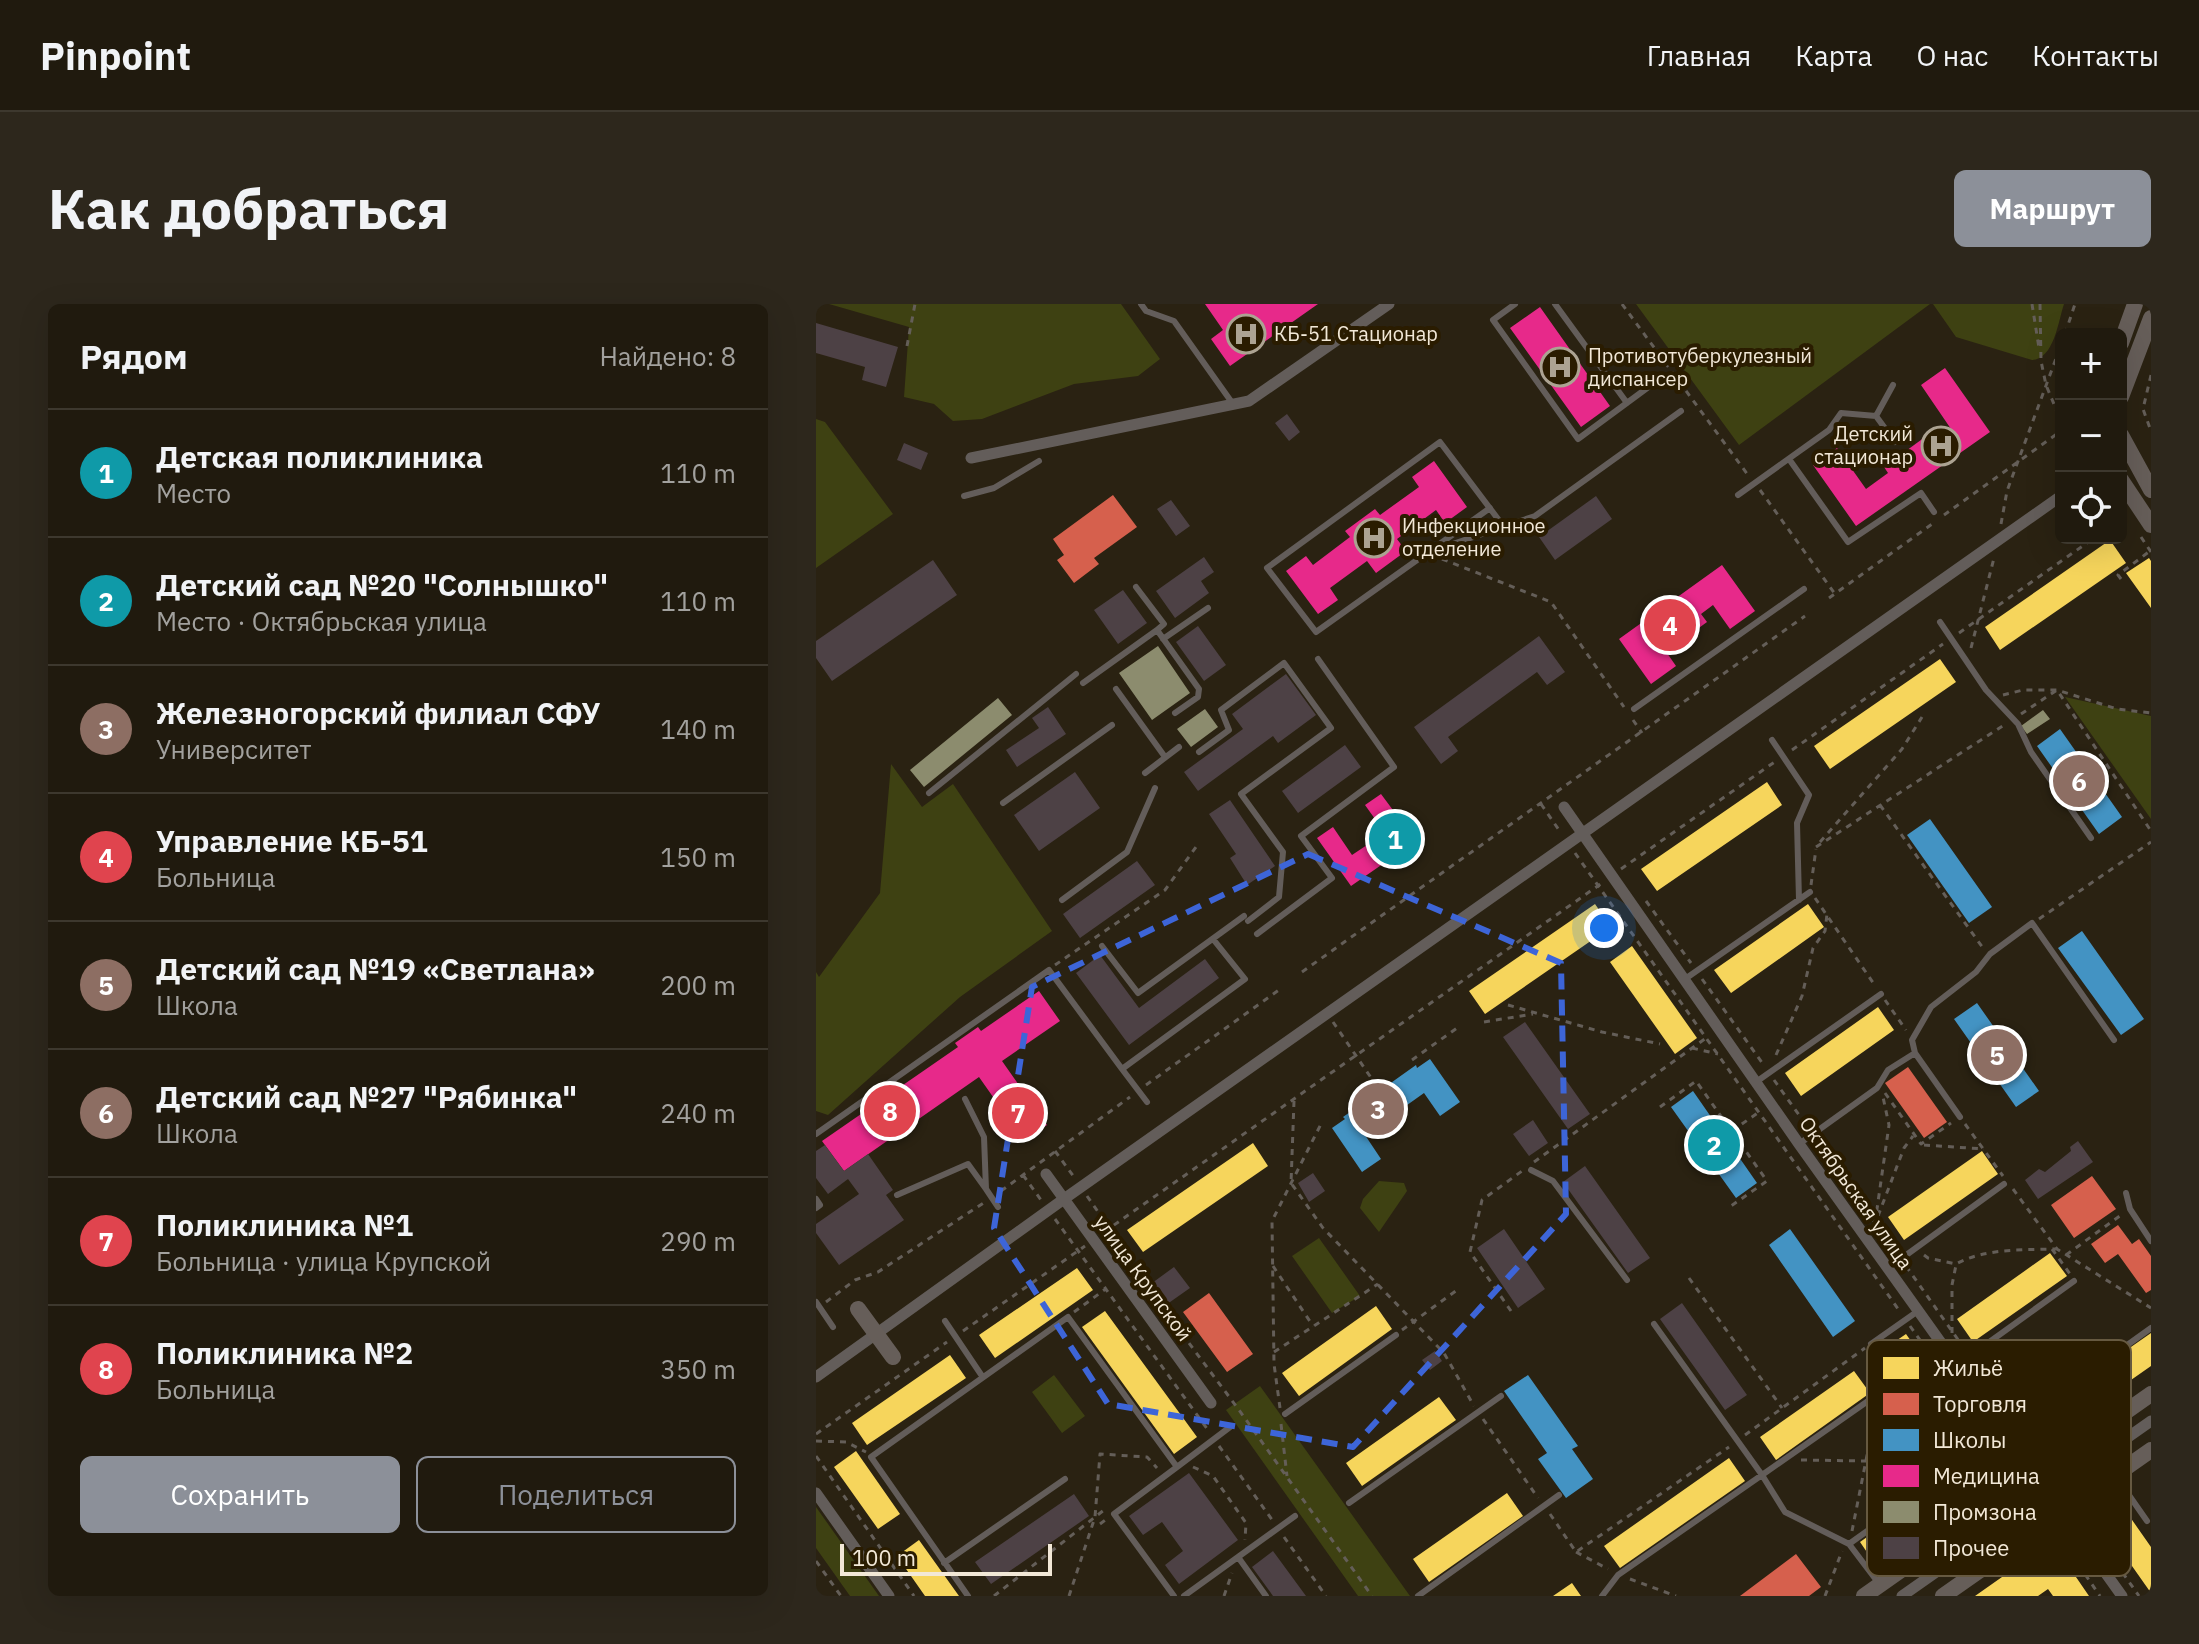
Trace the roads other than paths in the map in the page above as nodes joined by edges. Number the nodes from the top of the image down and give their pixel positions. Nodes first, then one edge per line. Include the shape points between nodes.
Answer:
1 (1141, 304) edge
2 (1389, 304) edge
3 (1515, 304) edge
4 (1555, 304) edge
5 (2135, 304) edge
6 (2151, 318) edge
7 (2126, 328) edge
8 (2127, 379) edge
9 (1658, 380) dead end
10 (1893, 385) dead end
11 (1627, 403) junction
12 (1233, 405) junction
13 (1681, 411) dead end
14 (1876, 416) junction
15 (1895, 442) dead end
16 (2127, 446) edge
17 (971, 458) dead end
18 (1789, 459) junction
19 (1039, 461) dead end
20 (2148, 486) edge
21 (2127, 487) edge
22 (2127, 490) edge
23 (1738, 495) dead end
24 (964, 496) dead end
25 (2055, 500) edge
26 (1490, 508) junction
27 (1934, 512) dead end
28 (2151, 525) edge
29 (1504, 527) junction
30 (1427, 553) junction
31 (1136, 587) dead end
32 (1804, 589) dead end
33 (1208, 608) dead end
34 (1940, 622) dead end
35 (1157, 630) junction
36 (1163, 639) junction
37 (1318, 659) dead end
38 (1076, 674) dead end
39 (1083, 683) dead end
40 (1116, 689) dead end
41 (1634, 709) dead end
42 (1175, 713) dead end
43 (1112, 725) dead end
44 (1772, 740) dead end
45 (1179, 747) dead end
46 (1199, 752) dead end
47 (1165, 757) junction
48 (1145, 773) dead end
49 (1155, 788) dead end
50 (929, 793) dead end
51 (1003, 803) dead end
52 (1564, 807) dead end
53 (1582, 833) junction
54 (2091, 838) dead end
55 (1810, 892) road end
56 (1062, 900) dead end
57 (1799, 900) junction
58 (1257, 934) dead end
59 (1213, 939) junction
60 (1102, 946) dead end
61 (1685, 979) junction
62 (1881, 994) road end
63 (2114, 1040) dead end
64 (1915, 1053) junction
65 (1122, 1069) junction
66 (1756, 1082) junction
67 (965, 1099) dead end
68 (1147, 1102) dead end
69 (1960, 1117) road end
70 (816, 1134) edge
71 (1799, 1144) junction
72 (1531, 1170) dead end
73 (1046, 1174) dead end
74 (2004, 1184) dead end
75 (986, 1189) junction
76 (2126, 1193) dead end
77 (897, 1195) dead end
78 (816, 1199) edge
79 (1064, 1199) junction
80 (998, 1207) dead end
81 (816, 1208) edge
82 (2151, 1241) edge
83 (1887, 1269) junction
84 (1627, 1280) dead end
85 (2074, 1281) road end
86 (818, 1304) edge
87 (858, 1309) dead end
88 (1918, 1311) junction
89 (945, 1321) dead end
90 (1654, 1324) dead end
91 (833, 1327) dead end
92 (2151, 1328) edge
93 (876, 1334) junction
94 (1396, 1335) road end
95 (1877, 1340) edge
96 (1938, 1340) edge
97 (1992, 1340) edge
98 (2131, 1342) edge
99 (893, 1357) dead end
100 (982, 1376) junction
101 (816, 1377) edge
102 (2151, 1394) edge
103 (1501, 1396) dead end
104 (1867, 1402) edge
105 (1211, 1403) dead end
106 (2131, 1408) edge
107 (1285, 1414) dead end
108 (2151, 1421) edge
109 (1230, 1427) dead end
110 (2131, 1435) edge
111 (2151, 1450) edge
112 (2131, 1464) edge
113 (1179, 1465) junction
114 (1762, 1475) junction
115 (1065, 1479) dead end
116 (816, 1493) edge
117 (1559, 1495) dead end
118 (2131, 1497) edge
119 (1349, 1503) dead end
120 (1295, 1516) dead end
121 (2150, 1522) edge
122 (1867, 1531) edge
123 (1849, 1544) junction
124 (1238, 1557) junction
125 (944, 1563) junction
126 (1867, 1568) edge
127 (1873, 1576) edge
128 (1893, 1576) edge
129 (1931, 1576) edge
130 (1971, 1576) edge
131 (2105, 1576) edge
132 (1880, 1585) junction
133 (889, 1596) edge
134 (968, 1596) edge
135 (1174, 1596) edge
136 (1184, 1596) edge
137 (1266, 1596) edge
138 (1418, 1596) edge
139 (1602, 1596) edge
140 (1864, 1596) edge
141 (1902, 1596) edge
142 (1943, 1596) edge
143 (2122, 1596) edge

1 - 12 lane via 1174,321
2 - 12 street via 1249,401
3 - 11 lane via 1493,320 1578,439
4 - 11 lane
5 - 7 street
6 - 8 street
9 - 11 lane
10 - 14 lane
12 - 17 street
13 - 29 lane via 1535,516
14 - 15 lane
14 - 18 lane via 1841,413 1829,430
16 - 20 street
18 - 23 lane
18 - 27 lane via 1848,542 1921,493
19 - 24 lane via 994,488
20 - 21 street
22 - 28 street
25 - 53 street
26 - 29 lane
26 - 30 lane
26 - 30 lane via 1440,442 1267,568 1316,632
29 - 30 lane
31 - 35 lane via 1164,624
32 - 41 lane
33 - 36 lane
34 - 54 lane via 1986,690 2013,719
35 - 36 lane
35 - 39 lane
36 - 42 lane via 1199,689 1198,697
37 - 58 lane via 1394,767 1301,836 1332,878
38 - 50 lane
40 - 47 lane
43 - 51 lane
44 - 57 lane via 1809,795 1797,823
45 - 47 lane
46 - 59 lane via 1229,730 1221,710 1284,663 1331,728 1241,794 1283,852 1279,897
47 - 48 lane
49 - 56 lane via 1127,852
52 - 53 street, Октябрьская улица
53 - 61 street, Октябрьская улица
53 - 79 street
55 - 57 lane
57 - 61 lane
59 - 60 lane via 1138,993
59 - 65 lane via 1245,979
61 - 66 street, Октябрьская улица
62 - 66 lane
63 - 64 lane via 2032,923 1931,1007 1912,1040
64 - 69 lane
64 - 71 lane via 1888,1070 1877,1088
65 - 68 lane
65 - 70 lane via 1049,970
66 - 71 street, Октябрьская улица
67 - 75 lane via 984,1137
71 - 83 street, Октябрьская улица
72 - 84 lane via 1553,1181
73 - 79 street, улица Крупской
74 - 83 lane
75 - 77 lane via 968,1164
75 - 80 lane
76 - 82 lane
78 - 81 lane
79 - 93 street
79 - 105 street, улица Крупской
83 - 88 street, Октябрьская улица
85 - 97 lane
86 - 91 lane
87 - 93 street
88 - 95 lane
88 - 96 street, Октябрьская улица
89 - 100 lane
90 - 114 lane
92 - 98 lane
93 - 99 street
93 - 101 street
94 - 107 lane
100 - 113 lane via 1068,1317
100 - 125 lane via 871,1457
102 - 106 street
103 - 119 lane
104 - 114 lane
108 - 110 street
109 - 113 lane
111 - 112 street
113 - 135 lane via 1114,1514
114 - 123 lane via 1785,1512
114 - 139 lane via 1618,1575
115 - 125 lane
116 - 133 street
117 - 138 lane
118 - 121 lane
120 - 124 lane
122 - 123 lane
123 - 126 lane
124 - 136 lane
124 - 137 lane
125 - 134 lane
127 - 132 lane
128 - 132 street
129 - 141 street
130 - 142 street
131 - 143 street, Октябрьская улица
132 - 140 street

